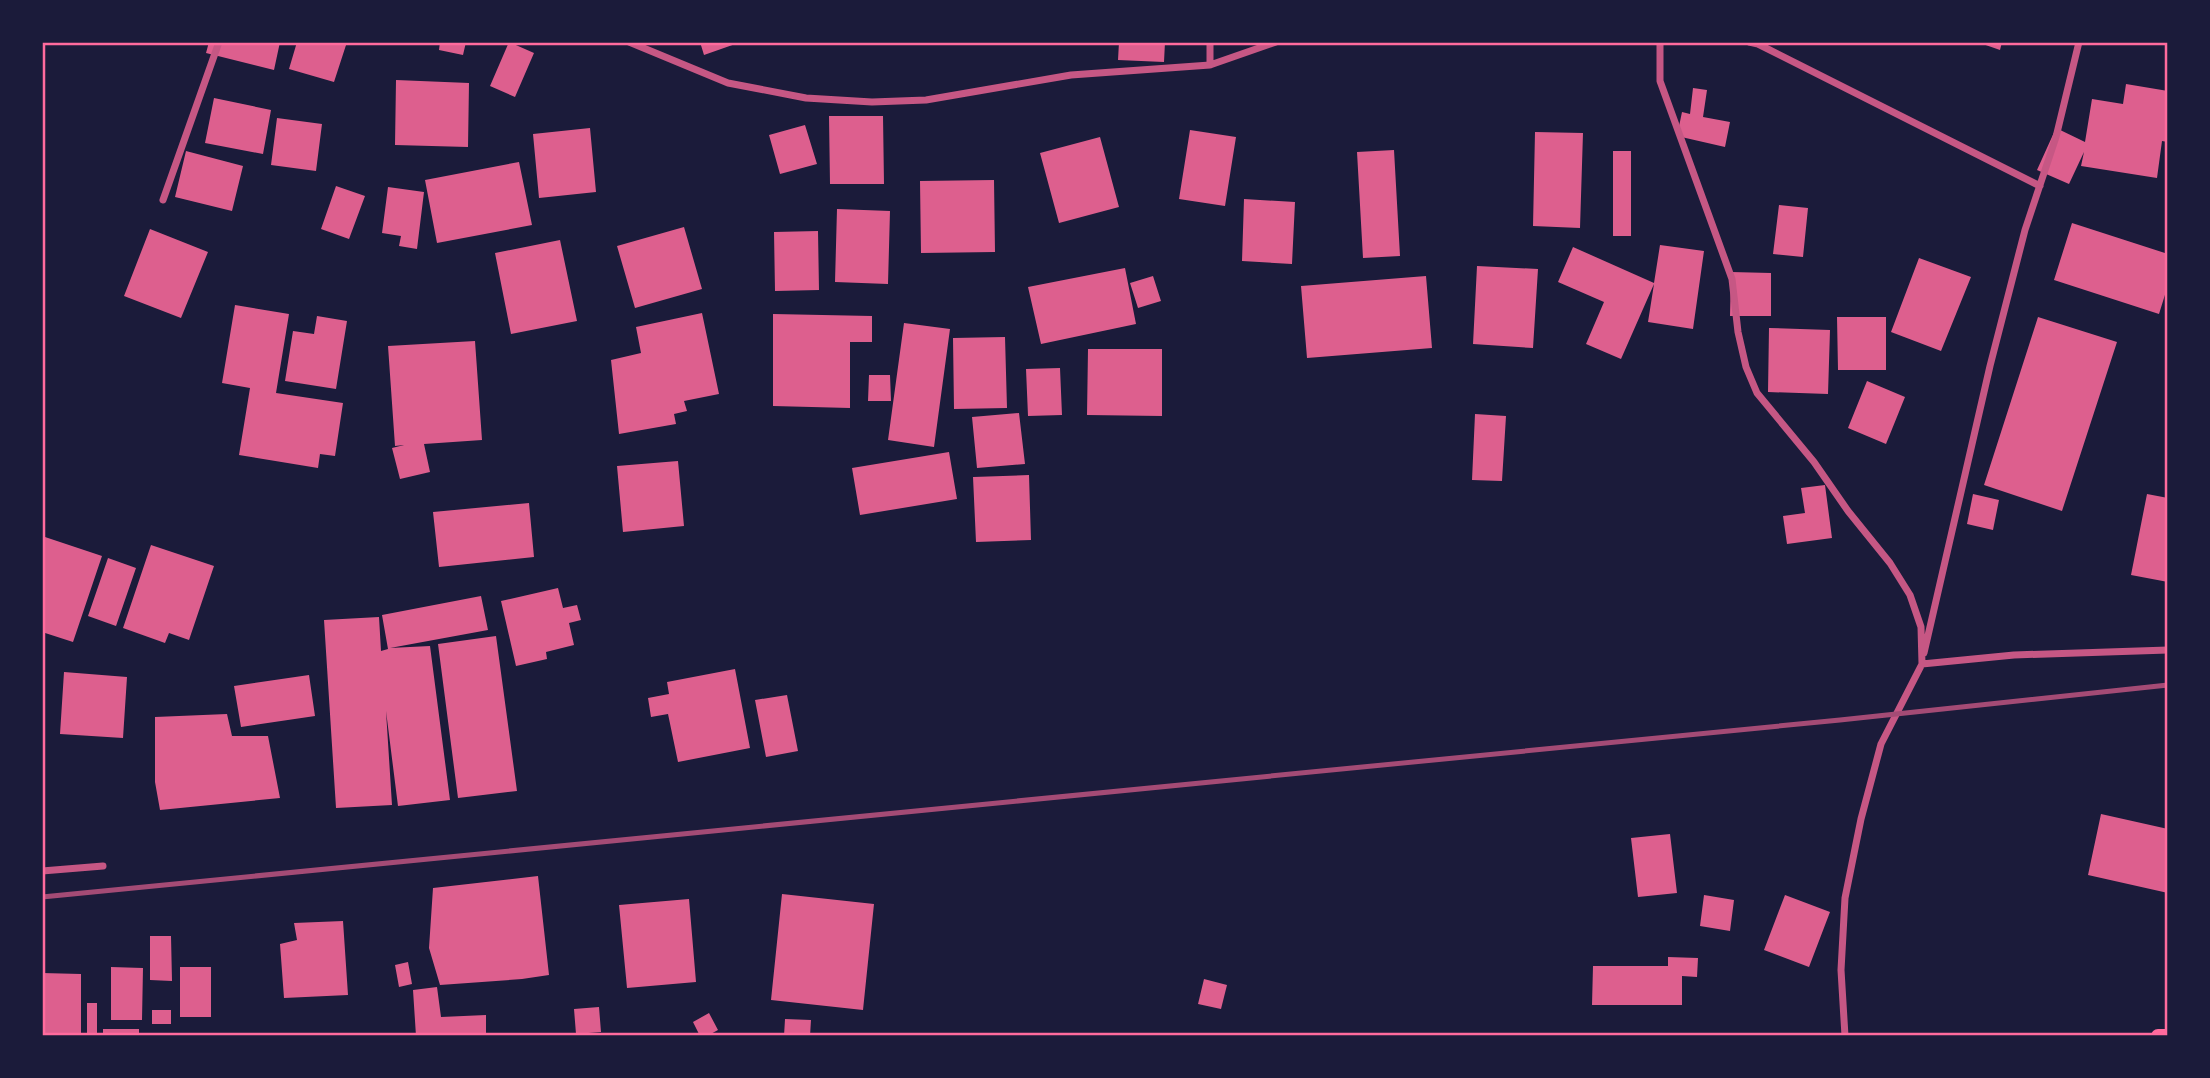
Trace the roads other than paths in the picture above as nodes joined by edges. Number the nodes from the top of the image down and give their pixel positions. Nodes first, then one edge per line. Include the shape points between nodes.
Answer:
1 (219, 42) edge
2 (629, 42) edge
3 (1210, 42) edge
4 (1276, 42) edge
5 (1660, 42) edge
6 (1749, 42) edge
7 (2079, 42) edge
8 (1210, 65) junction
9 (2040, 186) junction
10 (163, 200) dead end
11 (2168, 650) edge
12 (1922, 664) junction
13 (103, 866) dead end
14 (42, 871) edge
15 (1845, 1036) edge
16 (2158, 1036) edge
17 (2168, 1036) edge

1 - 10 street
2 - 8 street via 728,83 806,98 872,102 926,100 1071,75
3 - 8 street
4 - 8 street
5 - 12 street via 1660,81 1732,279 1749,375 1757,393 1814,462 1910,595 1921,627
6 - 9 street
7 - 9 street
9 - 12 street via 1990,366
11 - 12 street via 2014,655
12 - 15 street via 1881,744 1844,898 1841,970
13 - 14 street
16 - 17 main road

